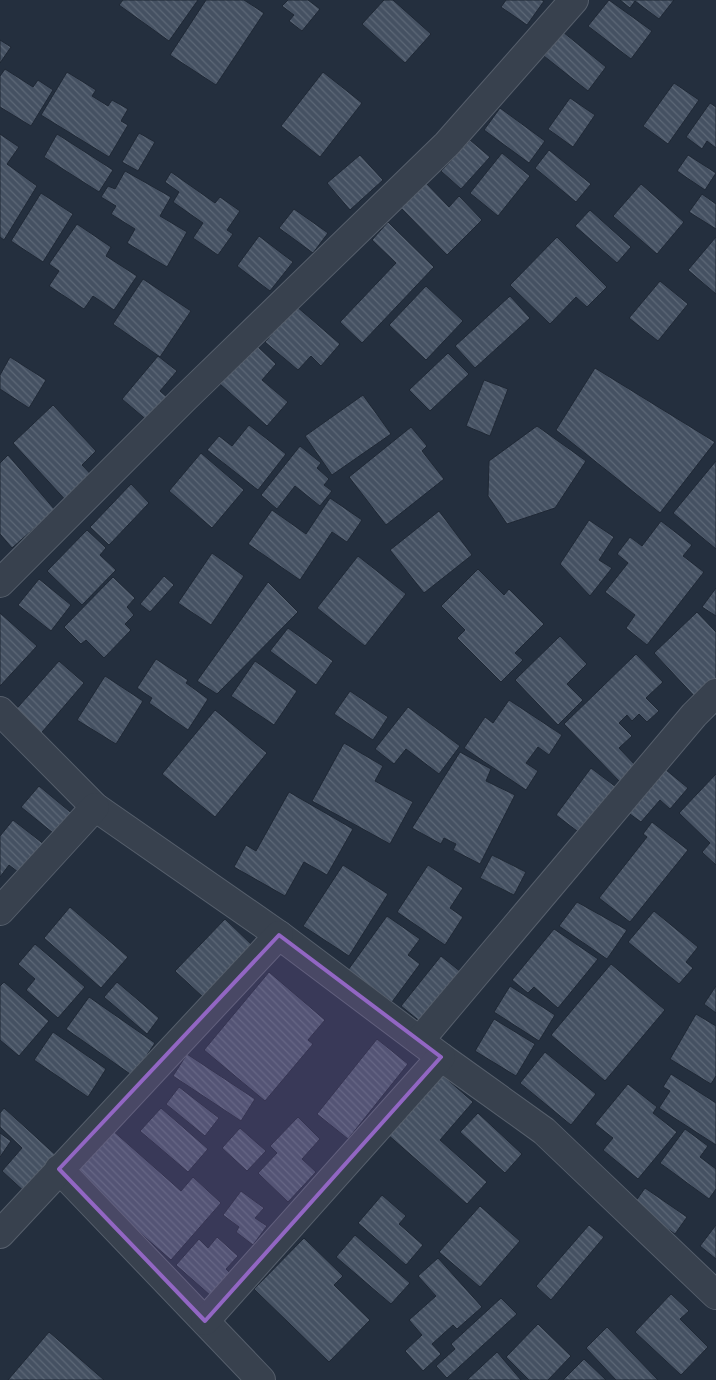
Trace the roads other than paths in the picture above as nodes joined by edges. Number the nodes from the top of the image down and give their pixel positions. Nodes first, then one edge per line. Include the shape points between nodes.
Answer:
1 (574, 0) edge
2 (0, 583) edge
3 (716, 693) edge
4 (0, 710) edge
5 (95, 807) junction
6 (0, 911) edge
7 (278, 935) junction
8 (420, 1040) junction
9 (441, 1057) junction
10 (59, 1169) junction
11 (0, 1234) edge
12 (716, 1295) edge
13 (205, 1321) junction
14 (261, 1380) edge

1 - 2 street via 447,144
3 - 8 street
4 - 5 street
5 - 6 street
5 - 7 street
7 - 8 street
7 - 10 street
8 - 9 street
9 - 12 street via 544,1131
9 - 13 street
10 - 11 street
10 - 13 street
13 - 14 street

